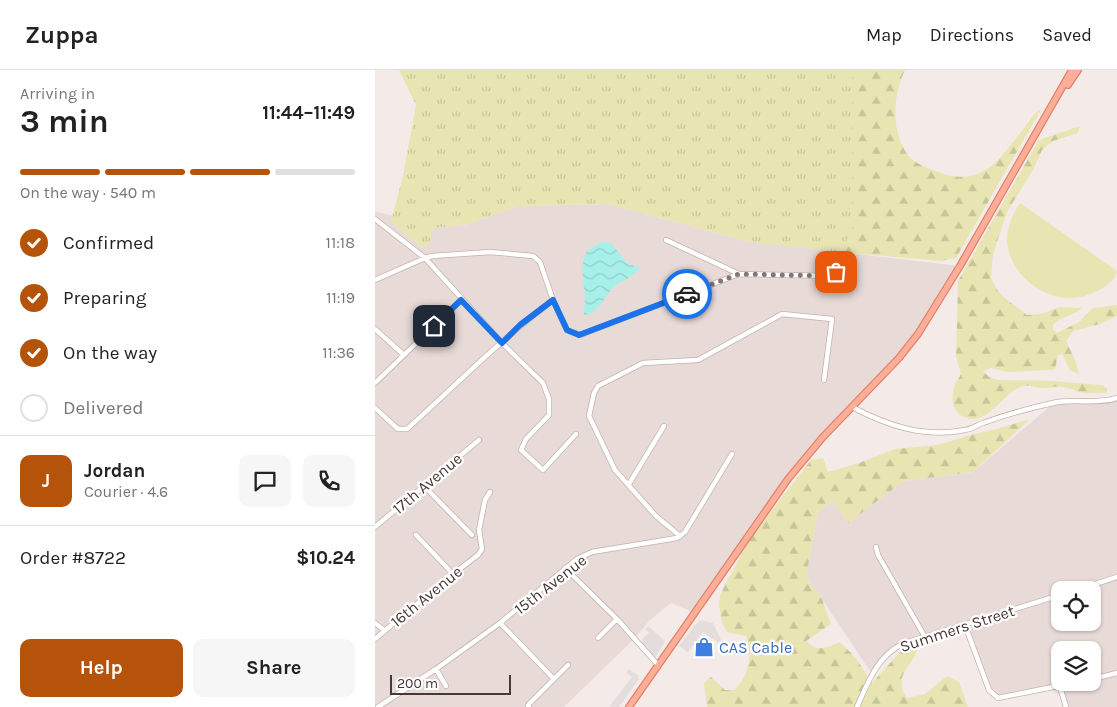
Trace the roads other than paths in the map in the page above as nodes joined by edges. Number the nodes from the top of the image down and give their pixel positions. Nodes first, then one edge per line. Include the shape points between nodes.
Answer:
1 (1071, 70) edge
2 (1078, 70) edge
3 (1059, 93) junction
4 (375, 219) edge
5 (665, 240) dead end
6 (425, 258) junction
7 (739, 274) junction
8 (831, 276) dead end
9 (375, 280) edge
10 (461, 300) junction
11 (553, 300) junction
12 (375, 329) edge
13 (502, 343) junction
14 (403, 356) junction
15 (824, 380) dead end
16 (375, 383) edge
17 (1117, 398) edge
18 (852, 407) junction
19 (375, 408) edge
20 (663, 426) dead end
21 (576, 434) dead end
22 (479, 440) dead end
23 (732, 454) dead end
24 (629, 484) junction
25 (424, 486) junction
26 (490, 492) dead end
27 (375, 527) edge
28 (416, 535) dead end
29 (472, 535) dead end
30 (680, 536) junction
31 (876, 547) dead end
32 (565, 568) junction
33 (453, 574) junction
34 (1117, 578) edge
35 (1101, 583) edge
36 (1051, 598) edge
37 (617, 619) junction
38 (375, 623) edge
39 (500, 623) junction
40 (965, 625) junction
41 (384, 630) junction
42 (925, 637) junction
43 (598, 638) dead end
44 (375, 639) edge
45 (568, 665) dead end
46 (658, 665) junction
47 (436, 669) junction
48 (1117, 673) edge
49 (1101, 677) edge
50 (554, 679) junction
51 (447, 686) dead end
52 (1051, 689) edge
53 (1061, 691) edge
54 (529, 706) edge
55 (378, 707) edge
56 (629, 707) edge
57 (857, 707) edge
58 (1066, 707) edge

1 - 3 main road
2 - 3 main road
3 - 18 main road via 918,334
4 - 6 street
5 - 7 street
6 - 9 street
6 - 10 street
6 - 11 street via 490,252 533,256 540,262
7 - 8 street
7 - 11 street via 579,335 567,330
10 - 13 street
10 - 14 street
11 - 13 street
12 - 14 street
13 - 19 street via 407,429 398,429
13 - 21 street via 543,383 549,399 549,415 526,439 521,450 543,470
14 - 16 street
15 - 24 street via 832,318 782,314 698,360 643,364 598,386 589,416 615,470
17 - 18 street via 1097,402 1055,402 967,430 951,432 890,425
18 - 46 main road via 788,479
20 - 24 street
22 - 25 street, 17th Avenue
23 - 30 street
24 - 30 street via 656,516
25 - 27 street, 17th Avenue
25 - 29 street
26 - 33 street, 16th Avenue via 485,500 479,530 482,549
28 - 33 street
30 - 32 street, 15th Avenue via 592,552
31 - 42 street
32 - 37 street
32 - 39 street, 15th Avenue
33 - 41 street, 16th Avenue
34 - 35 street
36 - 40 street, Summers Street
37 - 43 street
37 - 46 street
38 - 41 street
39 - 47 street, 15th Avenue
39 - 50 street
40 - 42 street, Summers Street
40 - 52 street via 989,690 998,698
41 - 44 street, 16th Avenue
42 - 57 street, Summers Street via 891,649 881,659
45 - 50 street
46 - 56 main road
47 - 51 street
47 - 55 street, 15th Avenue
48 - 49 street
50 - 54 street
53 - 58 street

